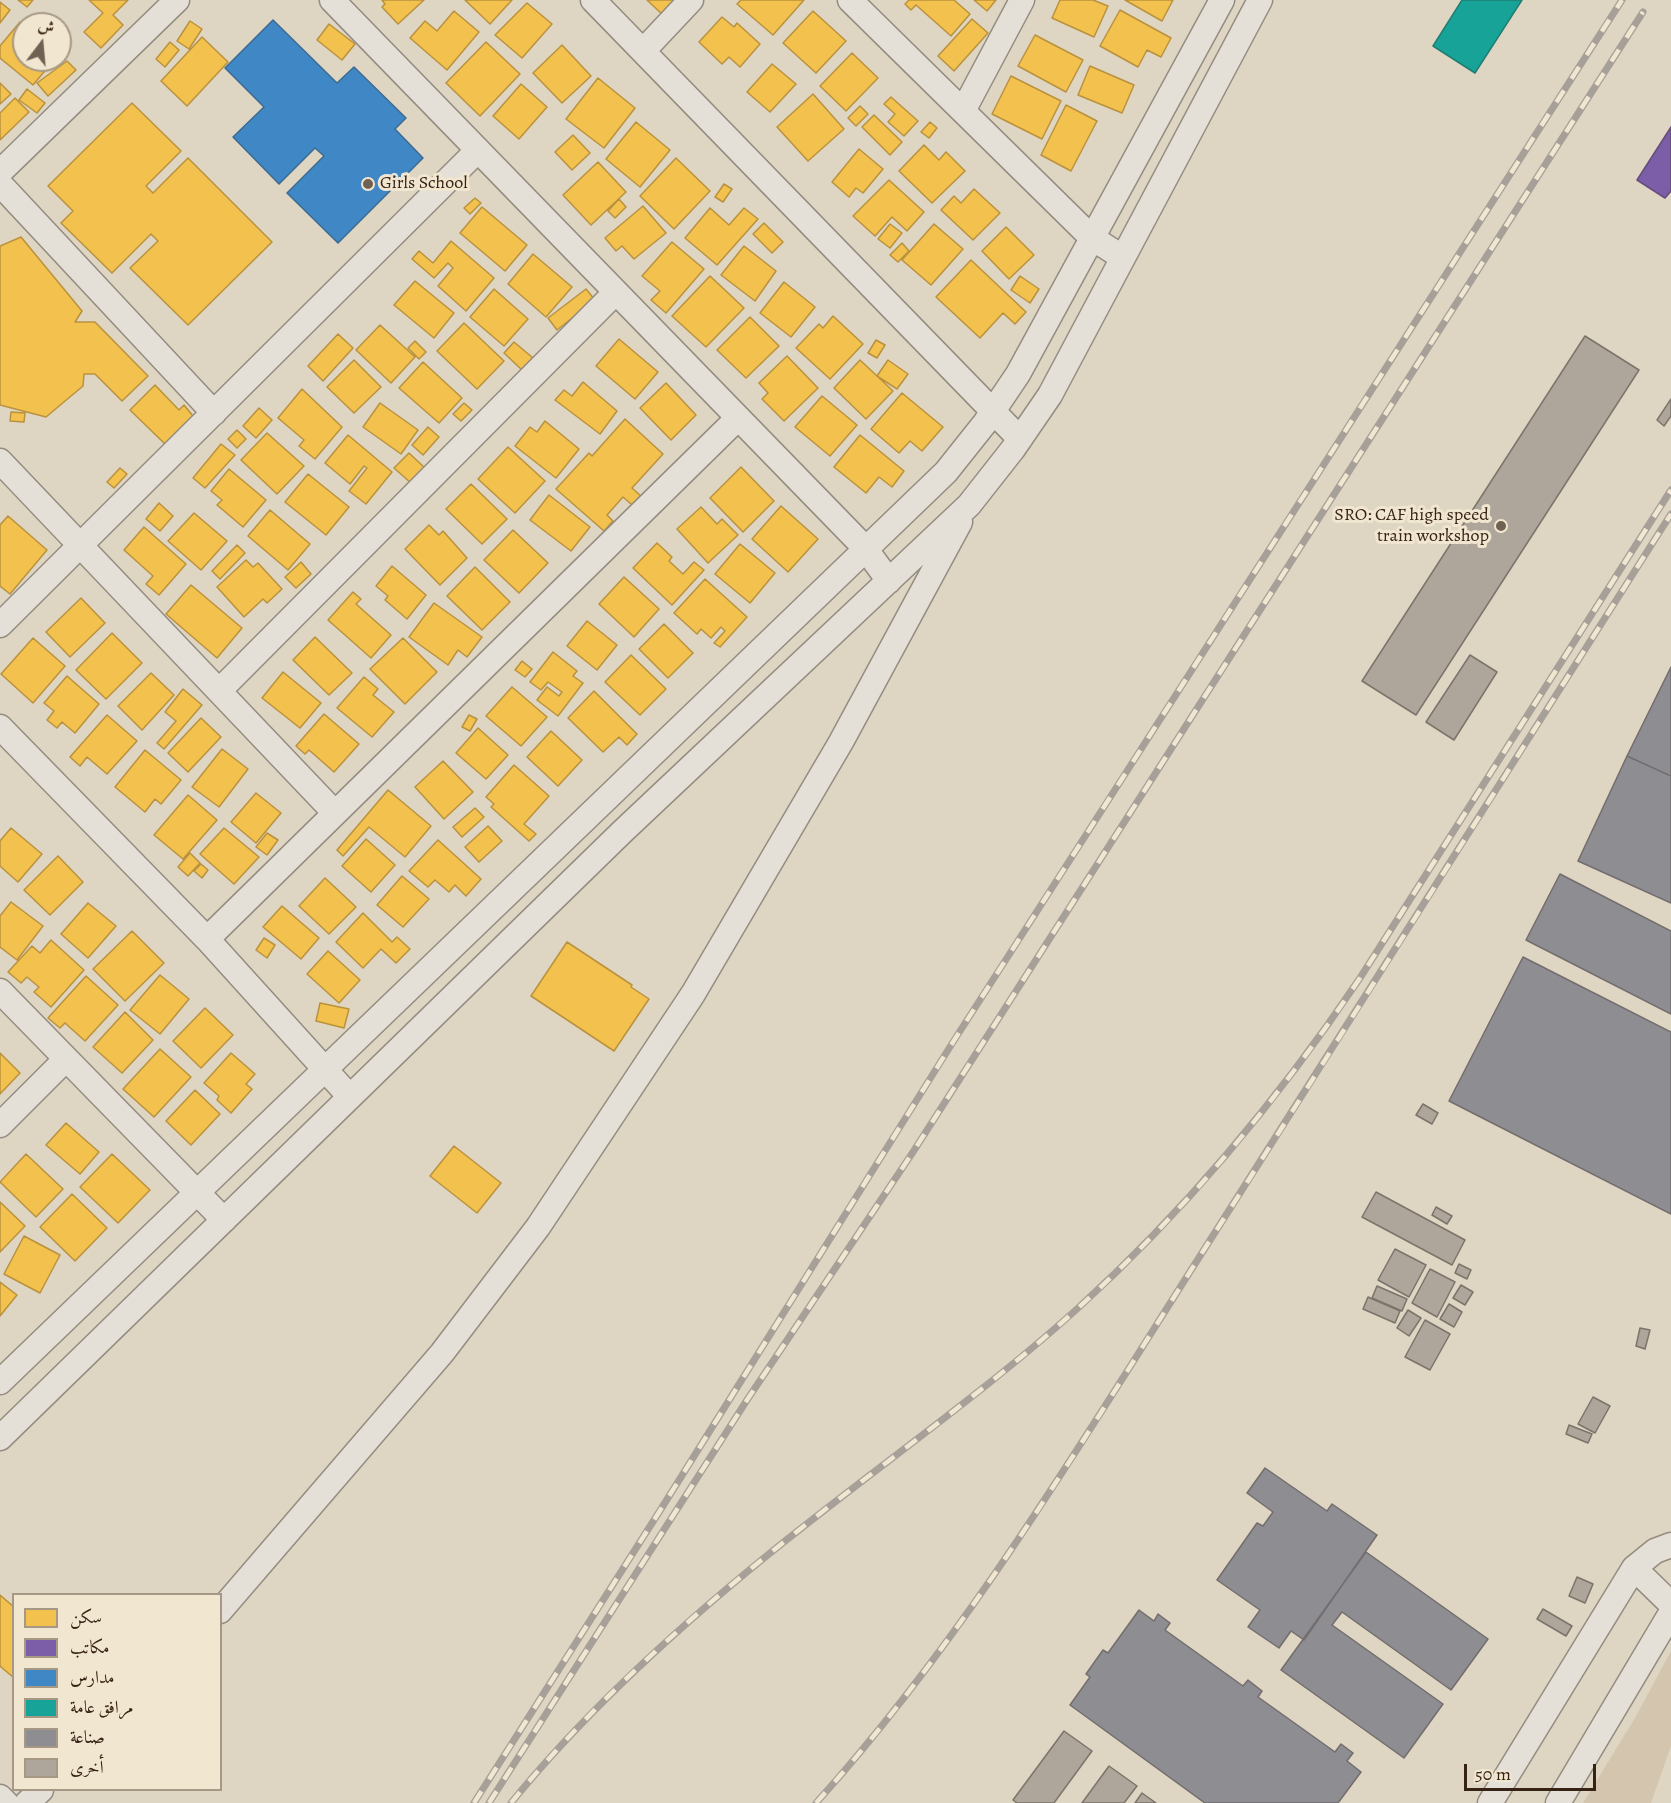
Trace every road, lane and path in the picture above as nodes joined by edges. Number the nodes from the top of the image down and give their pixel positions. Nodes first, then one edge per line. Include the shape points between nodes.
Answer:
1 (177, 0) edge
2 (332, 0) edge
3 (592, 0) edge
4 (691, 0) edge
5 (850, 0) edge
6 (1022, 0) edge
7 (1222, 0) edge
8 (1260, 0) edge
9 (643, 51) junction
10 (963, 111) junction
11 (478, 150) junction
12 (0, 172) edge
13 (0, 184) edge
14 (1092, 238) junction
15 (1122, 257) junction
16 (616, 292) junction
17 (994, 410) junction
18 (214, 413) junction
19 (738, 418) junction
20 (1020, 439) junction
21 (0, 461) edge
22 (969, 504) junction
23 (80, 545) junction
24 (865, 548) junction
25 (889, 581) junction
26 (0, 625) edge
27 (219, 691) junction
28 (0, 727) edge
29 (335, 813) junction
30 (207, 939) junction
31 (0, 991) edge
32 (66, 1059) junction
33 (326, 1070) junction
34 (350, 1097) junction
35 (0, 1125) edge
36 (199, 1193) junction
37 (224, 1220) junction
38 (0, 1382) edge
39 (0, 1438) edge
40 (1671, 1545) edge
41 (1634, 1568) junction
42 (1671, 1604) edge
43 (222, 1609) edge
44 (1671, 1613) edge
45 (40, 1791) edge
46 (0, 1797) edge
47 (6, 1803) edge
48 (27, 1803) edge
49 (1490, 1803) edge
50 (1558, 1803) edge

1 - 12 street
2 - 11 street
3 - 9 street
4 - 9 street
5 - 10 street
6 - 10 street
7 - 14 street
8 - 15 street
9 - 17 street
10 - 14 street
11 - 16 street
11 - 18 street
13 - 18 street
14 - 15 street
14 - 17 street via 1018,374
15 - 20 street via 1050,395
16 - 19 street
16 - 27 street
17 - 20 street
17 - 24 street via 945,472
18 - 23 street
19 - 24 street
19 - 29 street
20 - 22 street
21 - 23 street
22 - 25 street
22 - 43 street via 841,742 705,974 538,1227 442,1353
23 - 26 street
23 - 27 street
24 - 25 street
24 - 33 street
25 - 34 street via 622,832
27 - 29 street
28 - 30 street
29 - 30 street
30 - 33 street
31 - 32 street
32 - 35 street
32 - 36 street
33 - 34 street
33 - 36 street
34 - 37 street
36 - 37 street
36 - 38 street
37 - 39 street
40 - 41 street via 1655,1551
41 - 42 street
41 - 49 street
44 - 50 street
45 - 48 street
46 - 47 street

